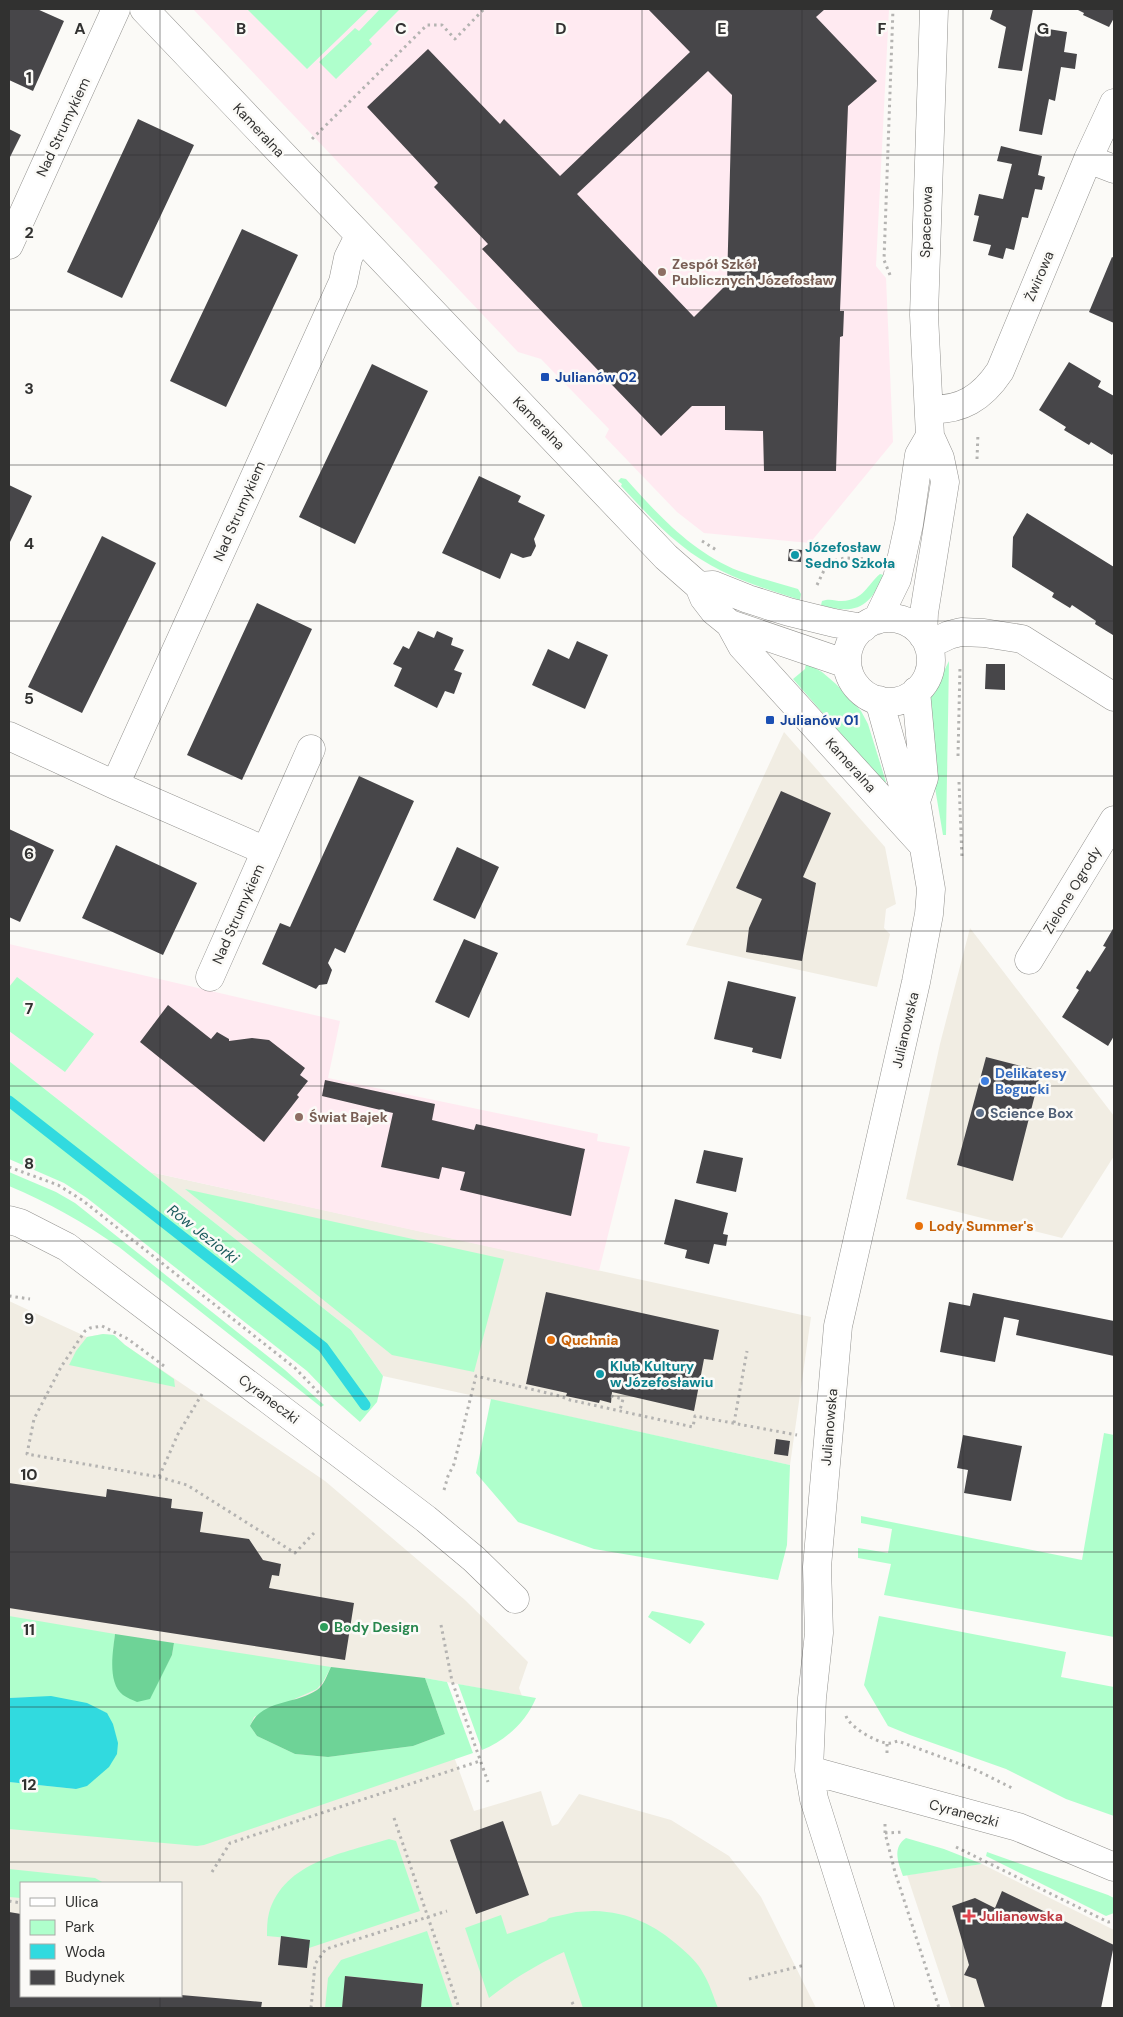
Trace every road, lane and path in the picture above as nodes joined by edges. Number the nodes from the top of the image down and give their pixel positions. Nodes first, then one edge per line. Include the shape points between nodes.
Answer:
1 (116, 9) edge
2 (144, 9) edge
3 (484, 9) edge
4 (934, 9) edge
5 (1114, 103) edge
6 (308, 143) dead end
7 (1088, 159) junction
8 (1114, 169) edge
9 (359, 236) junction
10 (9, 245) edge
11 (929, 409) junction
12 (930, 436) junction
13 (700, 540) dead end
14 (721, 553) dead end
15 (699, 586) junction
16 (816, 587) dead end
17 (825, 588) dead end
18 (730, 624) junction
19 (870, 624) junction
20 (925, 641) junction
21 (847, 664) junction
22 (916, 691) junction
23 (1114, 696) edge
24 (879, 700) junction
25 (9, 736) edge
26 (311, 749) dead end
27 (114, 785) junction
28 (916, 801) junction
29 (1114, 820) edge
30 (923, 844) junction
31 (266, 851) junction
32 (1029, 960) dead end
33 (210, 977) dead end
34 (9, 1167) edge
35 (9, 1220) edge
36 (9, 1296) edge
37 (30, 1299) dead end
38 (85, 1332) dead end
39 (747, 1351) dead end
40 (202, 1394) dead end
41 (320, 1394) dead end
42 (611, 1396) dead end
43 (620, 1410) junction
44 (734, 1423) junction
45 (804, 1436) dead end
46 (159, 1477) junction
47 (443, 1496) dead end
48 (314, 1533) dead end
49 (515, 1598) dead end
50 (441, 1625) dead end
51 (887, 1744) dead end
52 (480, 1760) junction
53 (809, 1770) junction
54 (488, 1782) dead end
55 (1015, 1790) dead end
56 (394, 1818) dead end
57 (911, 1833) dead end
58 (949, 1844) dead end
59 (1114, 1867) edge
60 (212, 1872) dead end
61 (447, 1911) dead end
62 (428, 1917) junction
63 (1114, 1921) edge
64 (805, 1965) dead end
65 (749, 1979) dead end
66 (572, 2002) dead end
67 (311, 2008) edge
68 (459, 2008) edge
69 (575, 2008) edge
70 (880, 2008) edge
71 (939, 2008) edge

1 - 10 street, Nad Strumykiem
2 - 9 street, Kameralna
3 - 6 path via 455,38 442,25 427,25
4 - 11 street, Spacerowa via 924,306
5 - 7 street, Żwirowa
7 - 8 street
7 - 11 street, Żwirowa via 1000,371 972,401 944,410
9 - 15 street, Kameralna via 666,558
9 - 27 street, Nad Strumykiem via 348,258 343,282
11 - 12 street, Spacerowa
12 - 19 street via 918,455 909,524 897,579
12 - 20 street, Spacerowa via 940,458 945,482 924,613
13 - 14 path
15 - 18 street, Kameralna via 714,611
15 - 19 street via 714,585 789,612 834,623
16 - 17 path
18 - 21 street
18 - 30 street, Kameralna via 742,646
19 - 20 street via 901,620 914,626
19 - 21 street via 851,644
20 - 22 street via 931,659 930,668 926,680
20 - 23 street via 961,632 1022,639
21 - 24 street via 858,688
22 - 24 street via 898,701
22 - 28 street via 924,778
24 - 28 street via 902,782
25 - 27 street, Nad Strumykiem
26 - 31 street, Nad Strumykiem
27 - 31 street, Nad Strumykiem
28 - 30 street
29 - 32 street, Zielone Ogrody
30 - 53 street, Julianowska via 931,889 929,914 838,1326 817,1567 818,1633
31 - 33 street, Nad Strumykiem
34 - 41 path via 58,1185 82,1200 295,1368
35 - 49 street, Cyraneczki via 67,1247 426,1519
36 - 37 path
38 - 46 path via 61,1367 34,1419 27,1454
39 - 44 path
40 - 46 path via 178,1434
42 - 43 path via 623,1399
43 - 44 path via 693,1427 695,1416
43 - 47 path via 476,1376
44 - 45 path
46 - 48 path via 187,1486 296,1553
50 - 52 path via 452,1681
51 - 55 path via 898,1741 976,1770
52 - 54 path
52 - 60 path via 230,1844
53 - 59 street, Cyraneczki via 1018,1827
53 - 70 street, Julianowska via 814,1799
56 - 62 path
57 - 71 path via 885,1833
58 - 63 path via 1108,1922
61 - 62 path
62 - 67 path via 326,1949 316,1964
62 - 68 path
64 - 65 path
66 - 69 path

